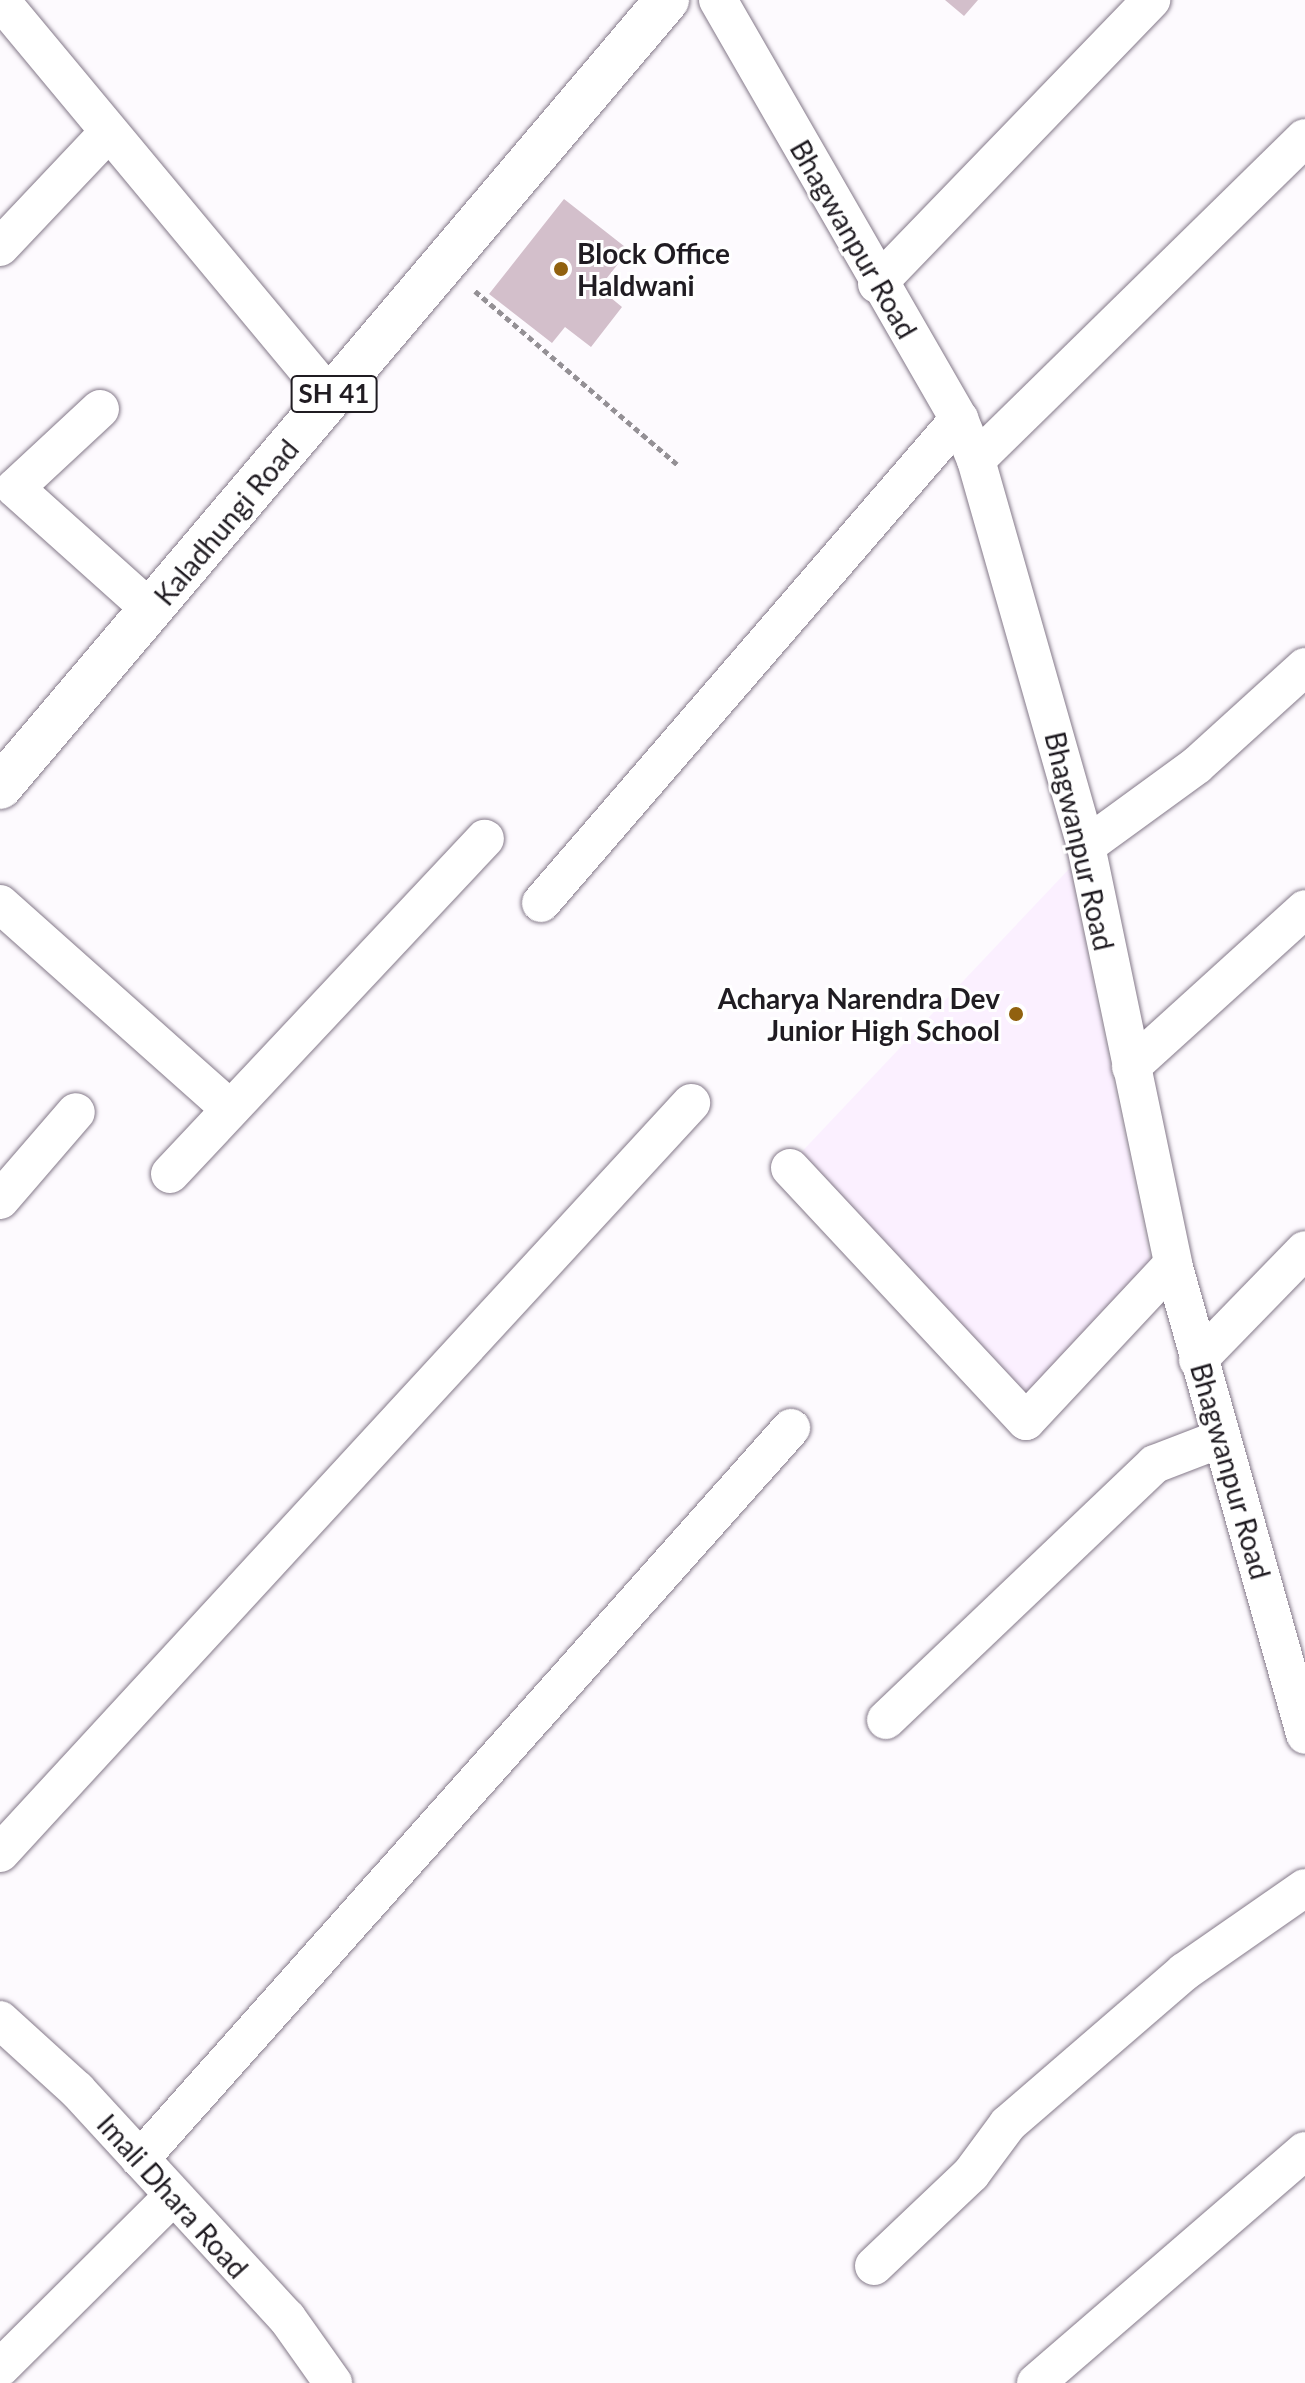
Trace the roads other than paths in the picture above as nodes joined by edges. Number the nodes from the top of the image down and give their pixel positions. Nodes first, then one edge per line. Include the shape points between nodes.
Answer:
1 (667, 0) edge
2 (718, 0) edge
3 (1151, 0) edge
4 (3, 10) edge
5 (106, 135) junction
6 (1305, 138) edge
7 (0, 247) edge
8 (877, 284) junction
9 (331, 398) junction
10 (100, 409) dead end
11 (959, 419) junction
12 (976, 460) junction
13 (151, 610) junction
14 (1305, 667) edge
15 (0, 787) edge
16 (485, 839) dead end
17 (1086, 846) junction
18 (541, 903) dead end
19 (0, 904) edge
20 (1305, 909) edge
21 (1131, 1067) junction
22 (691, 1103) dead end
23 (228, 1107) junction
24 (76, 1112) dead end
25 (790, 1168) dead end
26 (170, 1174) dead end
27 (0, 1200) edge
28 (1305, 1250) edge
29 (1173, 1264) junction
30 (1198, 1360) junction
31 (791, 1428) dead end
32 (1220, 1439) junction
33 (1296, 1652) edge
34 (886, 1720) dead end
35 (1305, 1735) edge
36 (0, 1853) edge
37 (1305, 1888) edge
38 (0, 2020) edge
39 (1305, 2151) edge
40 (140, 2159) junction
41 (171, 2198) junction
42 (874, 2266) dead end
43 (0, 2368) edge
44 (333, 2383) edge
45 (1036, 2383) edge

1 - 9 main road, Kaladhungi Road / SH 41
2 - 8 street, Bhagwanpur Road
3 - 8 street
4 - 5 street
5 - 7 street
5 - 9 street
6 - 12 street
8 - 11 street, Bhagwanpur Road
9 - 13 main road, Kaladhungi Road / SH 41
10 - 13 street via 15,488
11 - 12 street, Bhagwanpur Road
11 - 18 street
12 - 17 street, Bhagwanpur Road
13 - 15 main road, Kaladhungi Road / SH 41
14 - 17 street via 1197,765
16 - 23 street
17 - 21 street, Bhagwanpur Road
19 - 23 street
20 - 21 street
21 - 29 street, Bhagwanpur Road
22 - 36 street
23 - 26 street
24 - 27 street
25 - 29 street via 1026,1421
28 - 30 street
29 - 30 street, Bhagwanpur Road
30 - 32 street, Bhagwanpur Road
31 - 40 street
32 - 33 street, Bhagwanpur Road
32 - 34 street via 1155,1464
33 - 35 street, Bhagwanpur Road
37 - 42 street via 1184,1972 1019,2114 971,2174
38 - 40 street, Imali Dhara Road
39 - 45 street
40 - 41 street, Imali Dhara Road
41 - 43 street
41 - 44 street, Imali Dhara Road via 287,2318

